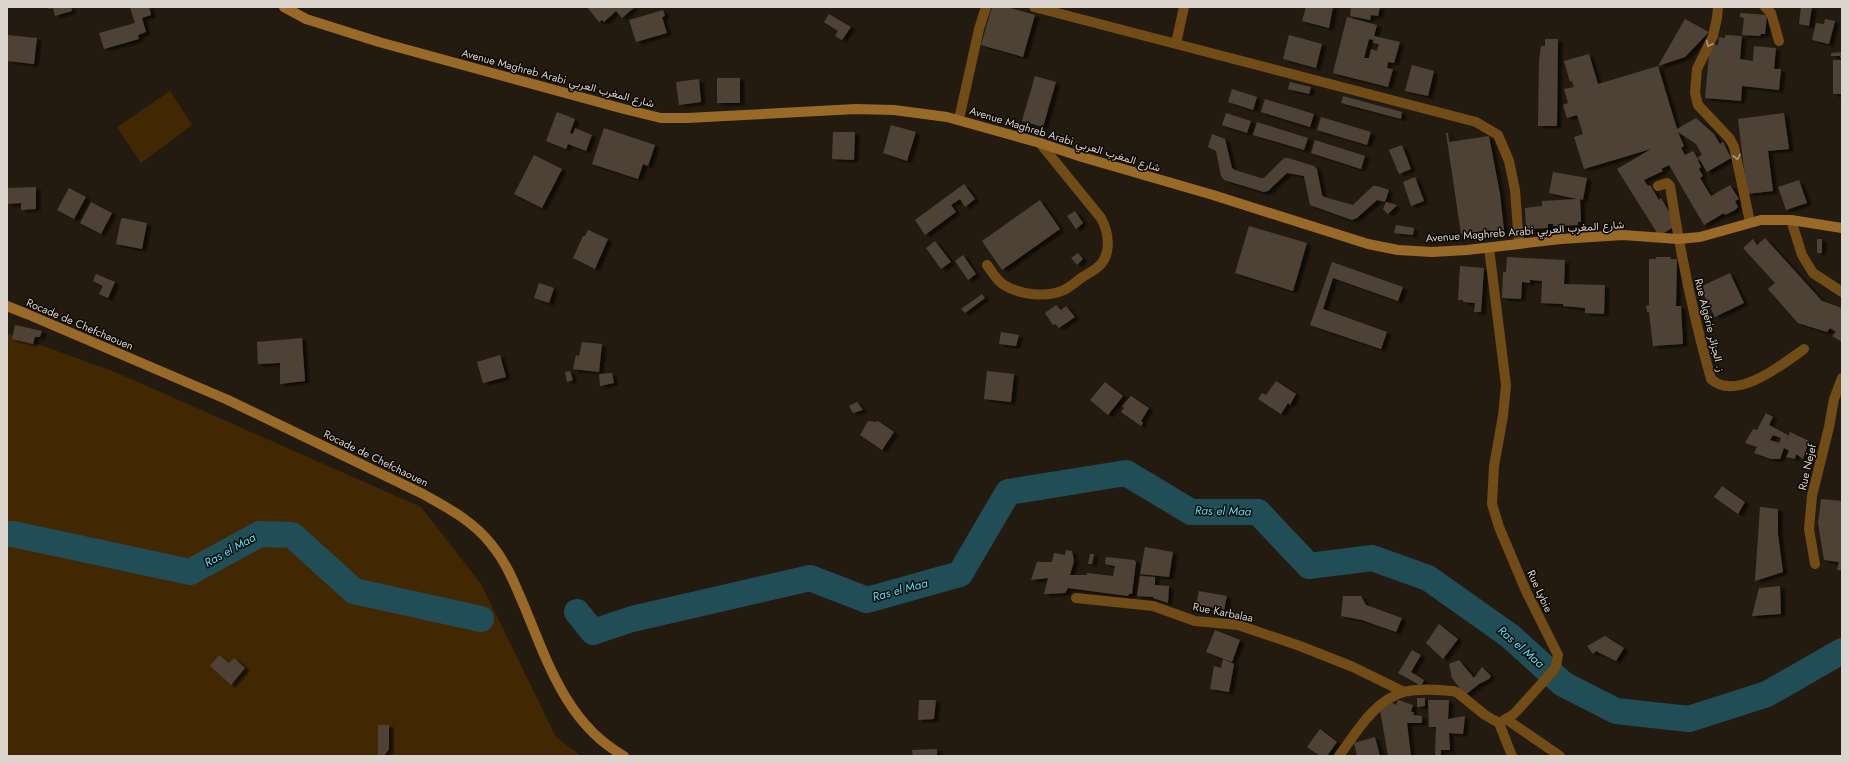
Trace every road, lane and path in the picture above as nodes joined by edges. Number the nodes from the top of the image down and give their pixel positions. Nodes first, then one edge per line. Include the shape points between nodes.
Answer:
1 (284, 7) edge
2 (986, 7) edge
3 (1034, 7) edge
4 (1184, 7) edge
5 (1718, 7) edge
6 (1765, 7) edge
7 (1779, 41) dead end
8 (1176, 44) junction
9 (959, 119) junction
10 (1040, 142) junction
11 (1658, 186) dead end
12 (1791, 220) junction
13 (1750, 222) junction
14 (1842, 228) edge
15 (1678, 239) junction
16 (1519, 244) junction
17 (1489, 248) junction
18 (986, 265) dead end
19 (1842, 292) edge
20 (7, 306) edge
21 (1804, 349) dead end
22 (1842, 378) edge
23 (1814, 564) dead end
24 (1076, 598) dead end
25 (1404, 692) junction
26 (1506, 719) junction
27 (624, 756) edge
28 (1339, 756) edge
29 (1512, 756) edge
30 (1560, 756) edge

1 - 9 street, Avenue Maghreb Arabi شارع المغرب العربي via 306,18 379,42 662,118 856,109 894,110
2 - 9 street
3 - 8 street
4 - 8 street
5 -> 13 street via 1713,36 1697,69 1695,93 1698,105 1730,139 1734,147
6 - 7 street via 1771,13
8 - 16 street via 1476,122 1498,135 1509,161 1515,190
9 - 10 street, Avenue Maghreb Arabi شارع المغرب العربي
10 - 17 street, Avenue Maghreb Arabi شارع المغرب العربي via 1368,244 1398,250 1432,252
10 - 18 street via 1101,218 1107,229 1105,257 1101,264 1065,290 1048,294 1014,290 996,278
11 - 15 street, Rue Algérie ز. الجزائر via 1668,183 1670,186
12 - 13 street, Avenue Maghreb Arabi شارع المغرب العربي
12 - 14 street, Avenue Maghreb Arabi شارع المغرب العربي
12 - 19 street via 1802,255 1813,273
13 - 15 street, Avenue Maghreb Arabi شارع المغرب العربي via 1700,237
15 - 16 street, Avenue Maghreb Arabi شارع المغرب العربي via 1623,234
15 - 21 street, Rue Algérie ز. الجزائر via 1694,317 1711,379 1717,385 1730,386 1751,382 1768,374
16 - 17 street, Avenue Maghreb Arabi شارع المغرب العربي
17 - 26 street, Rue Lybie via 1506,385 1494,466 1492,504 1508,549 1558,655 1552,672
20 - 27 street, Rocade de Chefchaouen via 228,400 423,494 458,515 484,535 508,568 557,685 569,704 582,722
22 - 23 street, Rue Nejef via 1834,399 1812,496 1810,529
24 - 25 street, Rue Karbalaa via 1153,606 1195,621 1238,625 1341,662
25 - 26 street via 1453,691 1480,711
25 - 28 street via 1379,706
26 - 29 street
26 - 30 street

